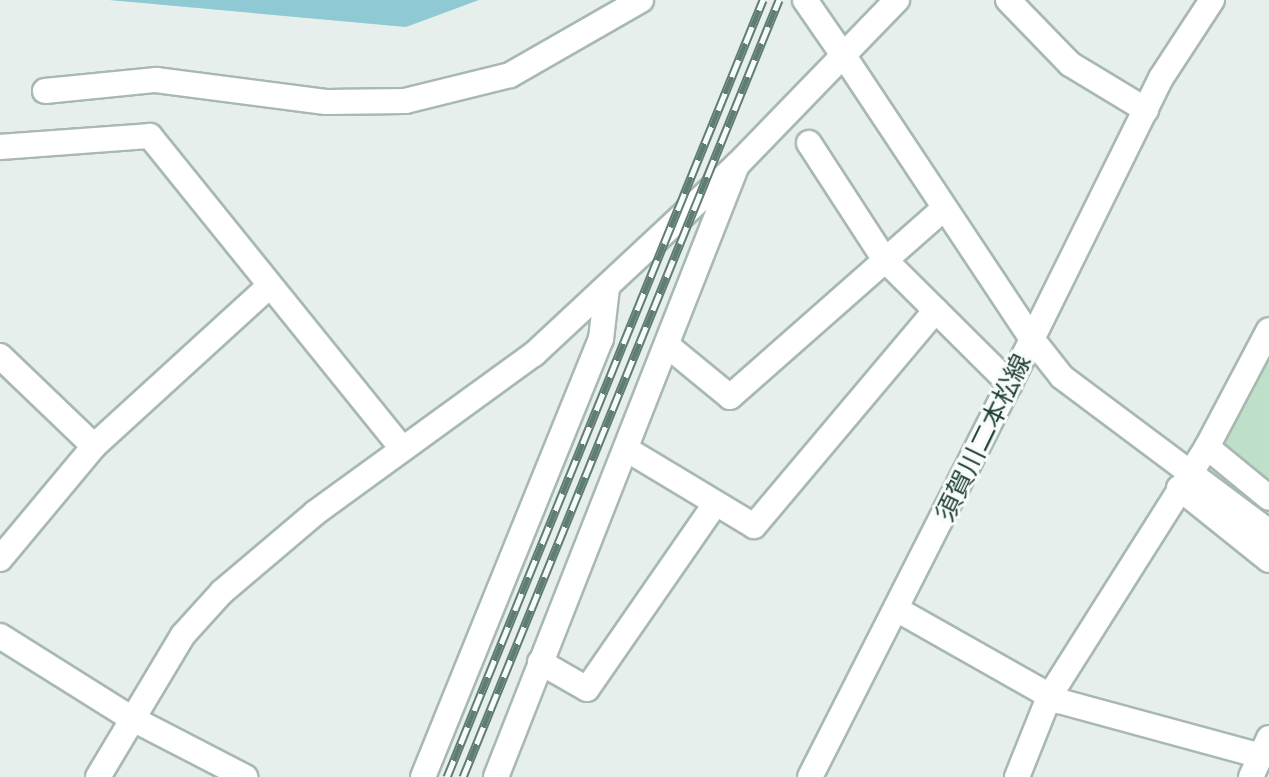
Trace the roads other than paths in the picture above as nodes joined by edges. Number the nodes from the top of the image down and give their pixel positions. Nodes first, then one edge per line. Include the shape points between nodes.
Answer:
1 (641, 0) edge
2 (805, 0) edge
3 (897, 0) edge
4 (1008, 0) edge
5 (1212, 0) edge
6 (845, 58) junction
7 (45, 91) dead end
8 (1146, 110) junction
9 (809, 143) dead end
10 (0, 147) edge
11 (737, 165) junction
12 (943, 209) junction
13 (885, 260) junction
14 (268, 287) junction
15 (607, 288) junction
16 (936, 310) junction
17 (1269, 330) edge
18 (1032, 339) junction
19 (668, 346) junction
20 (0, 356) edge
21 (1010, 384) junction
22 (94, 446) junction
23 (1207, 447) junction
24 (402, 448) junction
25 (626, 449) junction
26 (1186, 478) junction
27 (1269, 498) edge
28 (715, 504) junction
29 (1269, 532) edge
30 (0, 559) edge
31 (1269, 560) edge
32 (898, 610) junction
33 (0, 636) edge
34 (540, 662) junction
35 (1049, 697) junction
36 (129, 717) junction
37 (1260, 757) edge
38 (98, 777) edge
39 (245, 777) edge
40 (423, 777) edge
41 (496, 777) edge
42 (810, 777) edge
43 (1017, 777) edge

1 - 7 street via 510,75 405,101 326,102 156,80
2 - 6 street, 須賀川二本松線
3 - 6 street
4 - 8 street via 1070,64
5 - 8 street
6 - 11 street
6 - 12 street, 須賀川二本松線
8 - 18 street
9 - 13 street
10 - 14 street via 150,136
11 - 15 street
11 - 19 street
12 - 13 street
12 - 18 street, 須賀川二本松線
13 - 16 street
13 - 19 street via 730,397
14 - 22 street
14 - 24 street
15 - 24 street via 534,354
15 - 40 street via 601,339
16 - 21 street
16 - 28 street via 754,526
17 - 23 street
18 - 21 street, 須賀川二本松線
18 - 26 street via 1062,377
19 - 25 street
20 - 22 street
21 - 32 street, 須賀川二本松線
22 - 30 street
23 - 26 street
23 - 27 street
24 - 36 street via 222,592 183,635
25 - 28 street
25 - 34 street
26 - 29 street
26 - 31 street
26 - 35 street
28 - 34 street via 587,689
32 - 35 street
32 - 42 street, 須賀川二本松線
33 - 36 street
34 - 41 street
35 - 37 street
35 - 43 street
36 - 38 street
36 - 39 street

